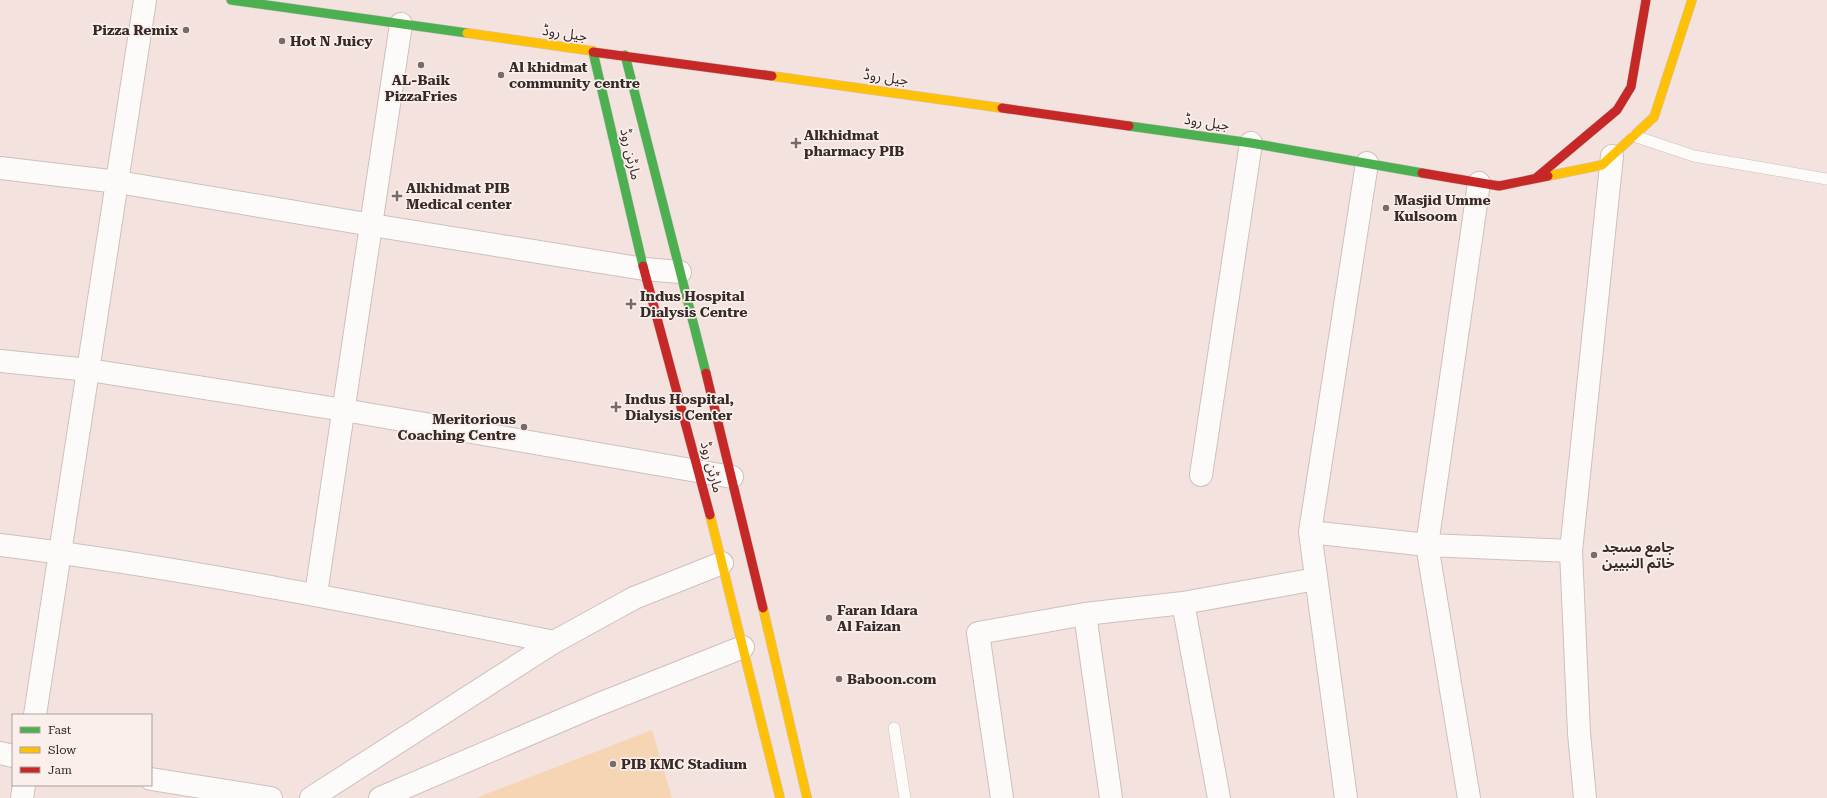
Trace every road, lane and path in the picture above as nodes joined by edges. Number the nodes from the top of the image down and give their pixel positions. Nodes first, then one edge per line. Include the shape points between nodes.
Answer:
1 (145, 0) edge
2 (231, 0) edge
3 (1646, 0) edge
4 (1692, 0) edge
5 (401, 24) junction
6 (592, 51) junction
7 (626, 55) junction
8 (1634, 136) junction
9 (1251, 143) junction
10 (1612, 156) junction
11 (1367, 163) junction
12 (0, 168) edge
13 (1535, 179) junction
14 (1827, 179) edge
15 (118, 182) junction
16 (1479, 183) junction
17 (372, 225) junction
18 (644, 269) junction
19 (680, 272) junction
20 (0, 361) edge
21 (88, 370) junction
22 (344, 410) junction
23 (700, 473) junction
24 (1201, 475) dead end
25 (732, 477) junction
26 (1310, 532) junction
27 (0, 545) edge
28 (1427, 545) junction
29 (1571, 551) junction
30 (60, 553) junction
31 (722, 563) junction
32 (1316, 579) junction
33 (316, 594) junction
34 (1183, 603) junction
35 (1085, 614) junction
36 (554, 642) junction
37 (743, 647) junction
38 (35, 714) edge
39 (894, 728) dead end
40 (0, 754) edge
41 (12, 756) edge
42 (152, 778) edge
43 (24, 786) edge
44 (22, 798) edge
45 (271, 798) edge
46 (311, 798) edge
47 (380, 798) edge
48 (780, 798) edge
49 (807, 798) edge
50 (905, 798) edge
51 (1002, 798) edge
52 (1110, 798) edge
53 (1219, 798) edge
54 (1346, 798) edge
55 (1469, 798) edge
56 (1586, 798) edge

1 - 15 street
2 - 5 main road, جیل روڈ
3 - 13 main road via 1631,86 1617,110
4 - 8 main road, جیل روڈ via 1654,117
5 - 6 main road, جیل روڈ
5 - 17 street
6 - 7 main road, جیل روڈ
6 - 18 main road, مارٹن روڈ
7 - 9 main road, جیل روڈ
7 - 19 main road, مارٹن روڈ
8 - 10 main road, جیل روڈ
8 - 14 lane via 1694,156
9 - 11 main road, جیل روڈ
9 - 24 street
10 - 13 main road, جیل روڈ via 1602,165
10 - 29 street
11 - 16 main road, جیل روڈ
11 - 26 street
12 - 15 street
13 - 16 main road, جیل روڈ via 1499,186
15 - 17 street
15 - 21 street
16 - 28 street
17 - 18 street
17 - 22 street
18 - 19 street
18 - 23 main road, مارٹن روڈ
19 - 25 main road, مارٹن روڈ
20 - 21 street
21 - 22 street
21 - 30 street
22 - 23 street
22 - 33 street
23 - 25 street
23 - 31 main road, مارٹن روڈ
25 - 49 main road, مارٹن روڈ
26 - 28 street
26 - 32 street
27 - 30 street
28 - 29 street
28 - 55 street
29 - 56 street via 1579,733
30 - 33 street
30 - 38 street
31 - 36 street via 634,598
31 - 37 main road, مارٹن روڈ
32 - 34 street
32 - 54 street
33 - 36 street
34 - 35 street
34 - 53 street
35 - 51 street via 978,633
35 - 52 street
36 - 46 street
37 - 47 street via 597,705
37 - 48 main road, مارٹن روڈ
39 - 50 lane
40 - 41 street
42 - 45 street
43 - 44 street

